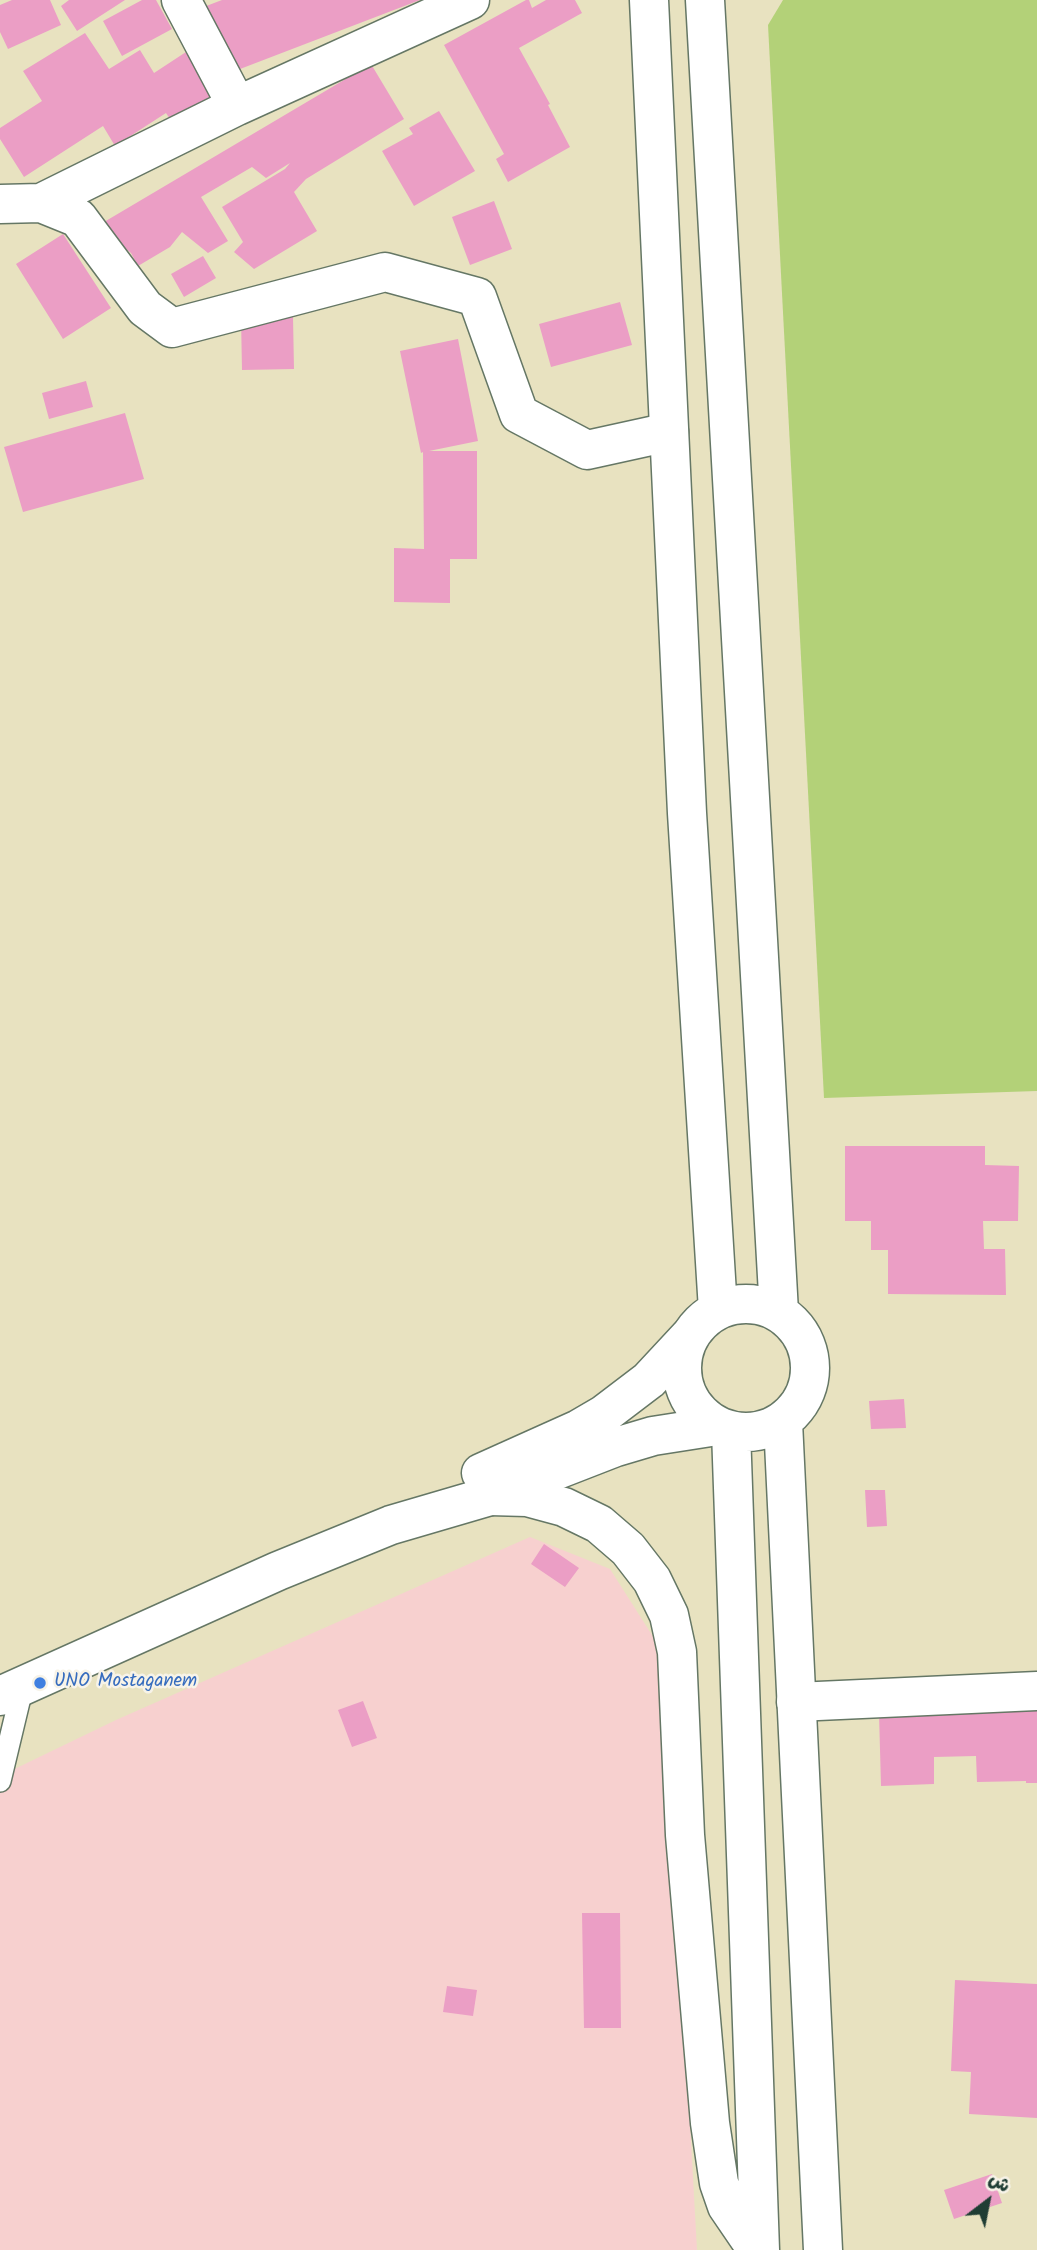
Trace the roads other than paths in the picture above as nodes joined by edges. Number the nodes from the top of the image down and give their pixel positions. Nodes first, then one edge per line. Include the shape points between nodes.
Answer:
1 (181, 0) edge
2 (470, 0) edge
3 (649, 0) edge
4 (705, 0) edge
5 (728, 0) edge
6 (709, 52) junction
7 (237, 106) junction
8 (41, 203) junction
9 (0, 204) edge
10 (669, 432) junction
11 (718, 1310) junction
12 (779, 1312) junction
13 (689, 1337) junction
14 (783, 1422) junction
15 (724, 1428) junction
16 (490, 1496) junction
17 (391, 1525) junction
18 (11, 1690) edge
19 (1037, 1691) edge
20 (796, 1702) junction
21 (0, 1781) edge
22 (759, 2250) edge
23 (823, 2250) edge

1 - 7 main road
2 - 7 main road
3 - 10 main road
4 - 6 main road
5 - 6 main road
6 - 12 main road
7 - 8 main road
8 - 9 main road
8 - 10 main road via 78,218 145,308 172,328 385,272 477,297 519,414 587,450
10 - 11 main road via 687,827
11 - 12 main road via 759,1304
11 - 13 main road
12 - 14 main road via 804,1339 811,1375 797,1409
13 - 15 main road via 682,1357 688,1397 700,1413
13 - 17 main road via 649,1380 603,1415 451,1487
14 - 15 main road via 749,1433
14 - 20 main road
15 - 16 main road via 653,1436 615,1447
15 - 22 main road
16 - 17 main road
16 - 22 main road via 527,1497 564,1507 598,1524 628,1549 652,1580 669,1615 677,1652 685,1835 710,2123 727,2206
17 - 18 main road
18 - 21 lane
19 - 20 main road
20 - 23 main road

